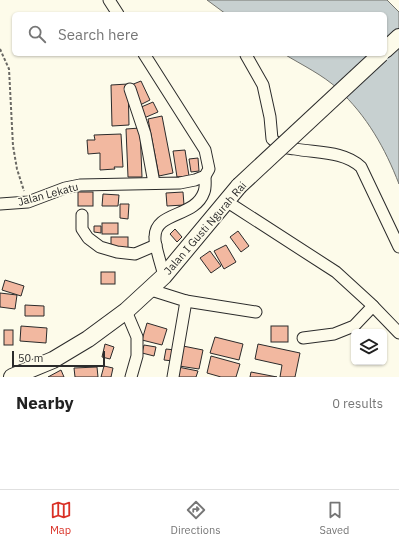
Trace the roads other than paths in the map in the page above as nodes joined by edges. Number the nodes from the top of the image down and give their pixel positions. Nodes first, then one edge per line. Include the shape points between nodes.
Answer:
1 (109, 0) edge
2 (117, 12) edge
3 (399, 37) edge
4 (387, 48) edge
5 (145, 56) edge
6 (247, 56) edge
7 (379, 56) edge
8 (130, 89) dead end
9 (205, 176) junction
10 (154, 184) junction
11 (226, 201) junction
12 (0, 204) edge
13 (82, 215) dead end
14 (156, 245) junction
15 (399, 247) edge
16 (164, 276) junction
17 (148, 289) junction
18 (186, 301) junction
19 (373, 306) junction
20 (126, 311) junction
21 (256, 312) dead end
22 (399, 333) edge
23 (303, 338) dead end
24 (12, 377) edge
25 (131, 377) edge
26 (173, 377) edge

1 - 2 street
3 - 4 main road
5 - 9 street via 205,150 209,169
6 - 15 street via 263,85 272,139 280,146 330,154 355,162 360,167
7 - 11 main road, Jalan I Gusti Ngurah Rai, bridge
8 - 10 street via 146,134
9 - 10 street, Jalan Lekatu via 191,181
9 - 14 street via 205,190 198,202 160,224 154,238
10 - 12 street, Jalan Lekatu via 80,185 28,202
11 - 16 main road, Jalan I Gusti Ngurah Rai
11 - 19 street via 336,272
13 - 14 street via 82,229 88,238 100,247 135,254
14 - 16 street
16 - 17 main road, Jalan I Gusti Ngurah Rai
17 - 18 street
17 - 20 main road, Jalan I Gusti Ngurah Rai
18 - 21 street
18 - 26 street
19 - 22 street
19 - 23 street via 354,326 334,334
20 - 24 main road, Jalan I Gusti Ngurah Rai via 88,339 53,360
20 - 25 street via 137,337 137,356

